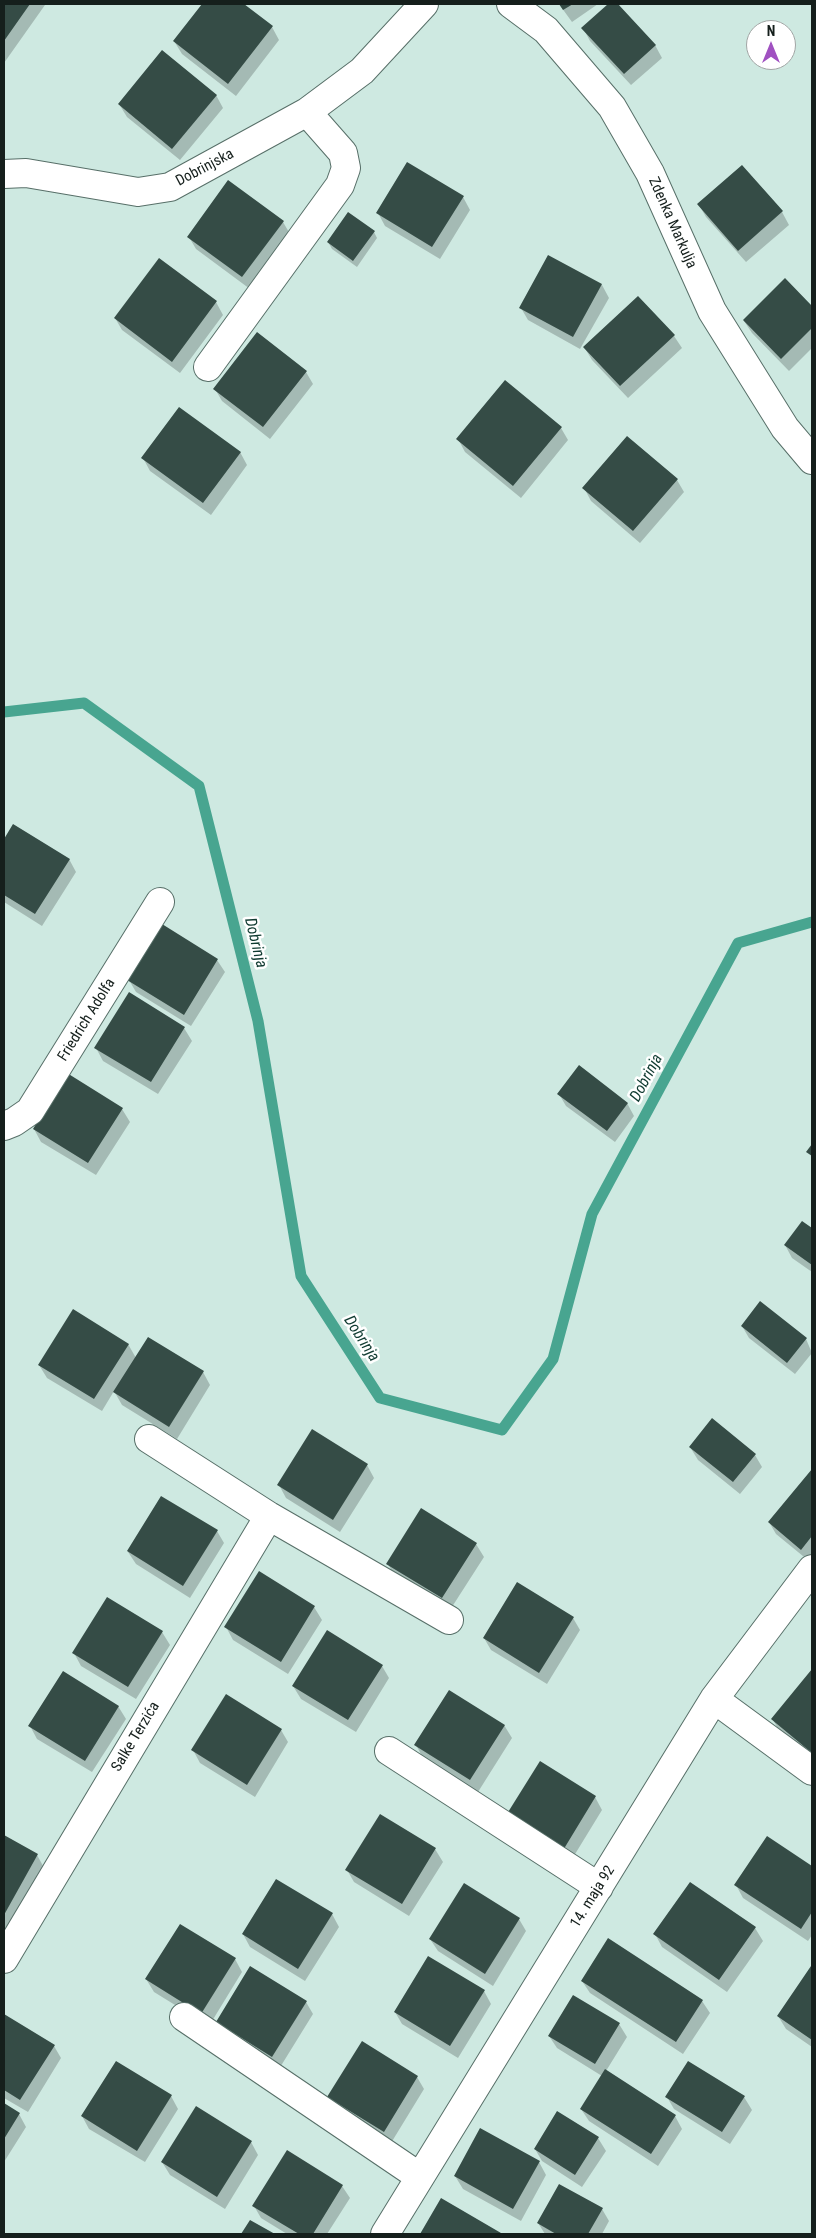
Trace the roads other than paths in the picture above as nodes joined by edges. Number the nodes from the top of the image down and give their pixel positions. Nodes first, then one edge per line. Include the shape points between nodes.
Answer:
1 (424, 4) edge
2 (512, 4) edge
3 (307, 112) junction
4 (4, 174) edge
5 (208, 367) dead end
6 (812, 460) edge
7 (160, 902) dead end
8 (4, 1126) edge
9 (149, 1439) dead end
10 (269, 1516) junction
11 (812, 1569) edge
12 (449, 1620) dead end
13 (714, 1699) junction
14 (389, 1750) dead end
15 (812, 1771) edge
16 (599, 1888) junction
17 (4, 1958) edge
18 (184, 2017) dead end
19 (420, 2176) junction
20 (385, 2234) edge

1 - 3 street, Dobrinjska via 362,71
2 - 6 street, Zdenka Markulja via 546,30 612,107 650,173 712,312 785,428
3 - 4 street, Dobrinjska via 170,186 138,192 26,173
3 - 5 street via 343,153 346,168 340,185
7 - 8 street, Friedrich Adolfa via 30,1111
9 - 10 street
10 - 12 street
10 - 17 street, Salke Terzića
11 - 13 street, 14. maja 92
13 - 15 street
13 - 16 street, 14. maja 92
14 - 16 street
16 - 19 street, 14. maja 92
18 - 19 street
19 - 20 street, 14. maja 92

